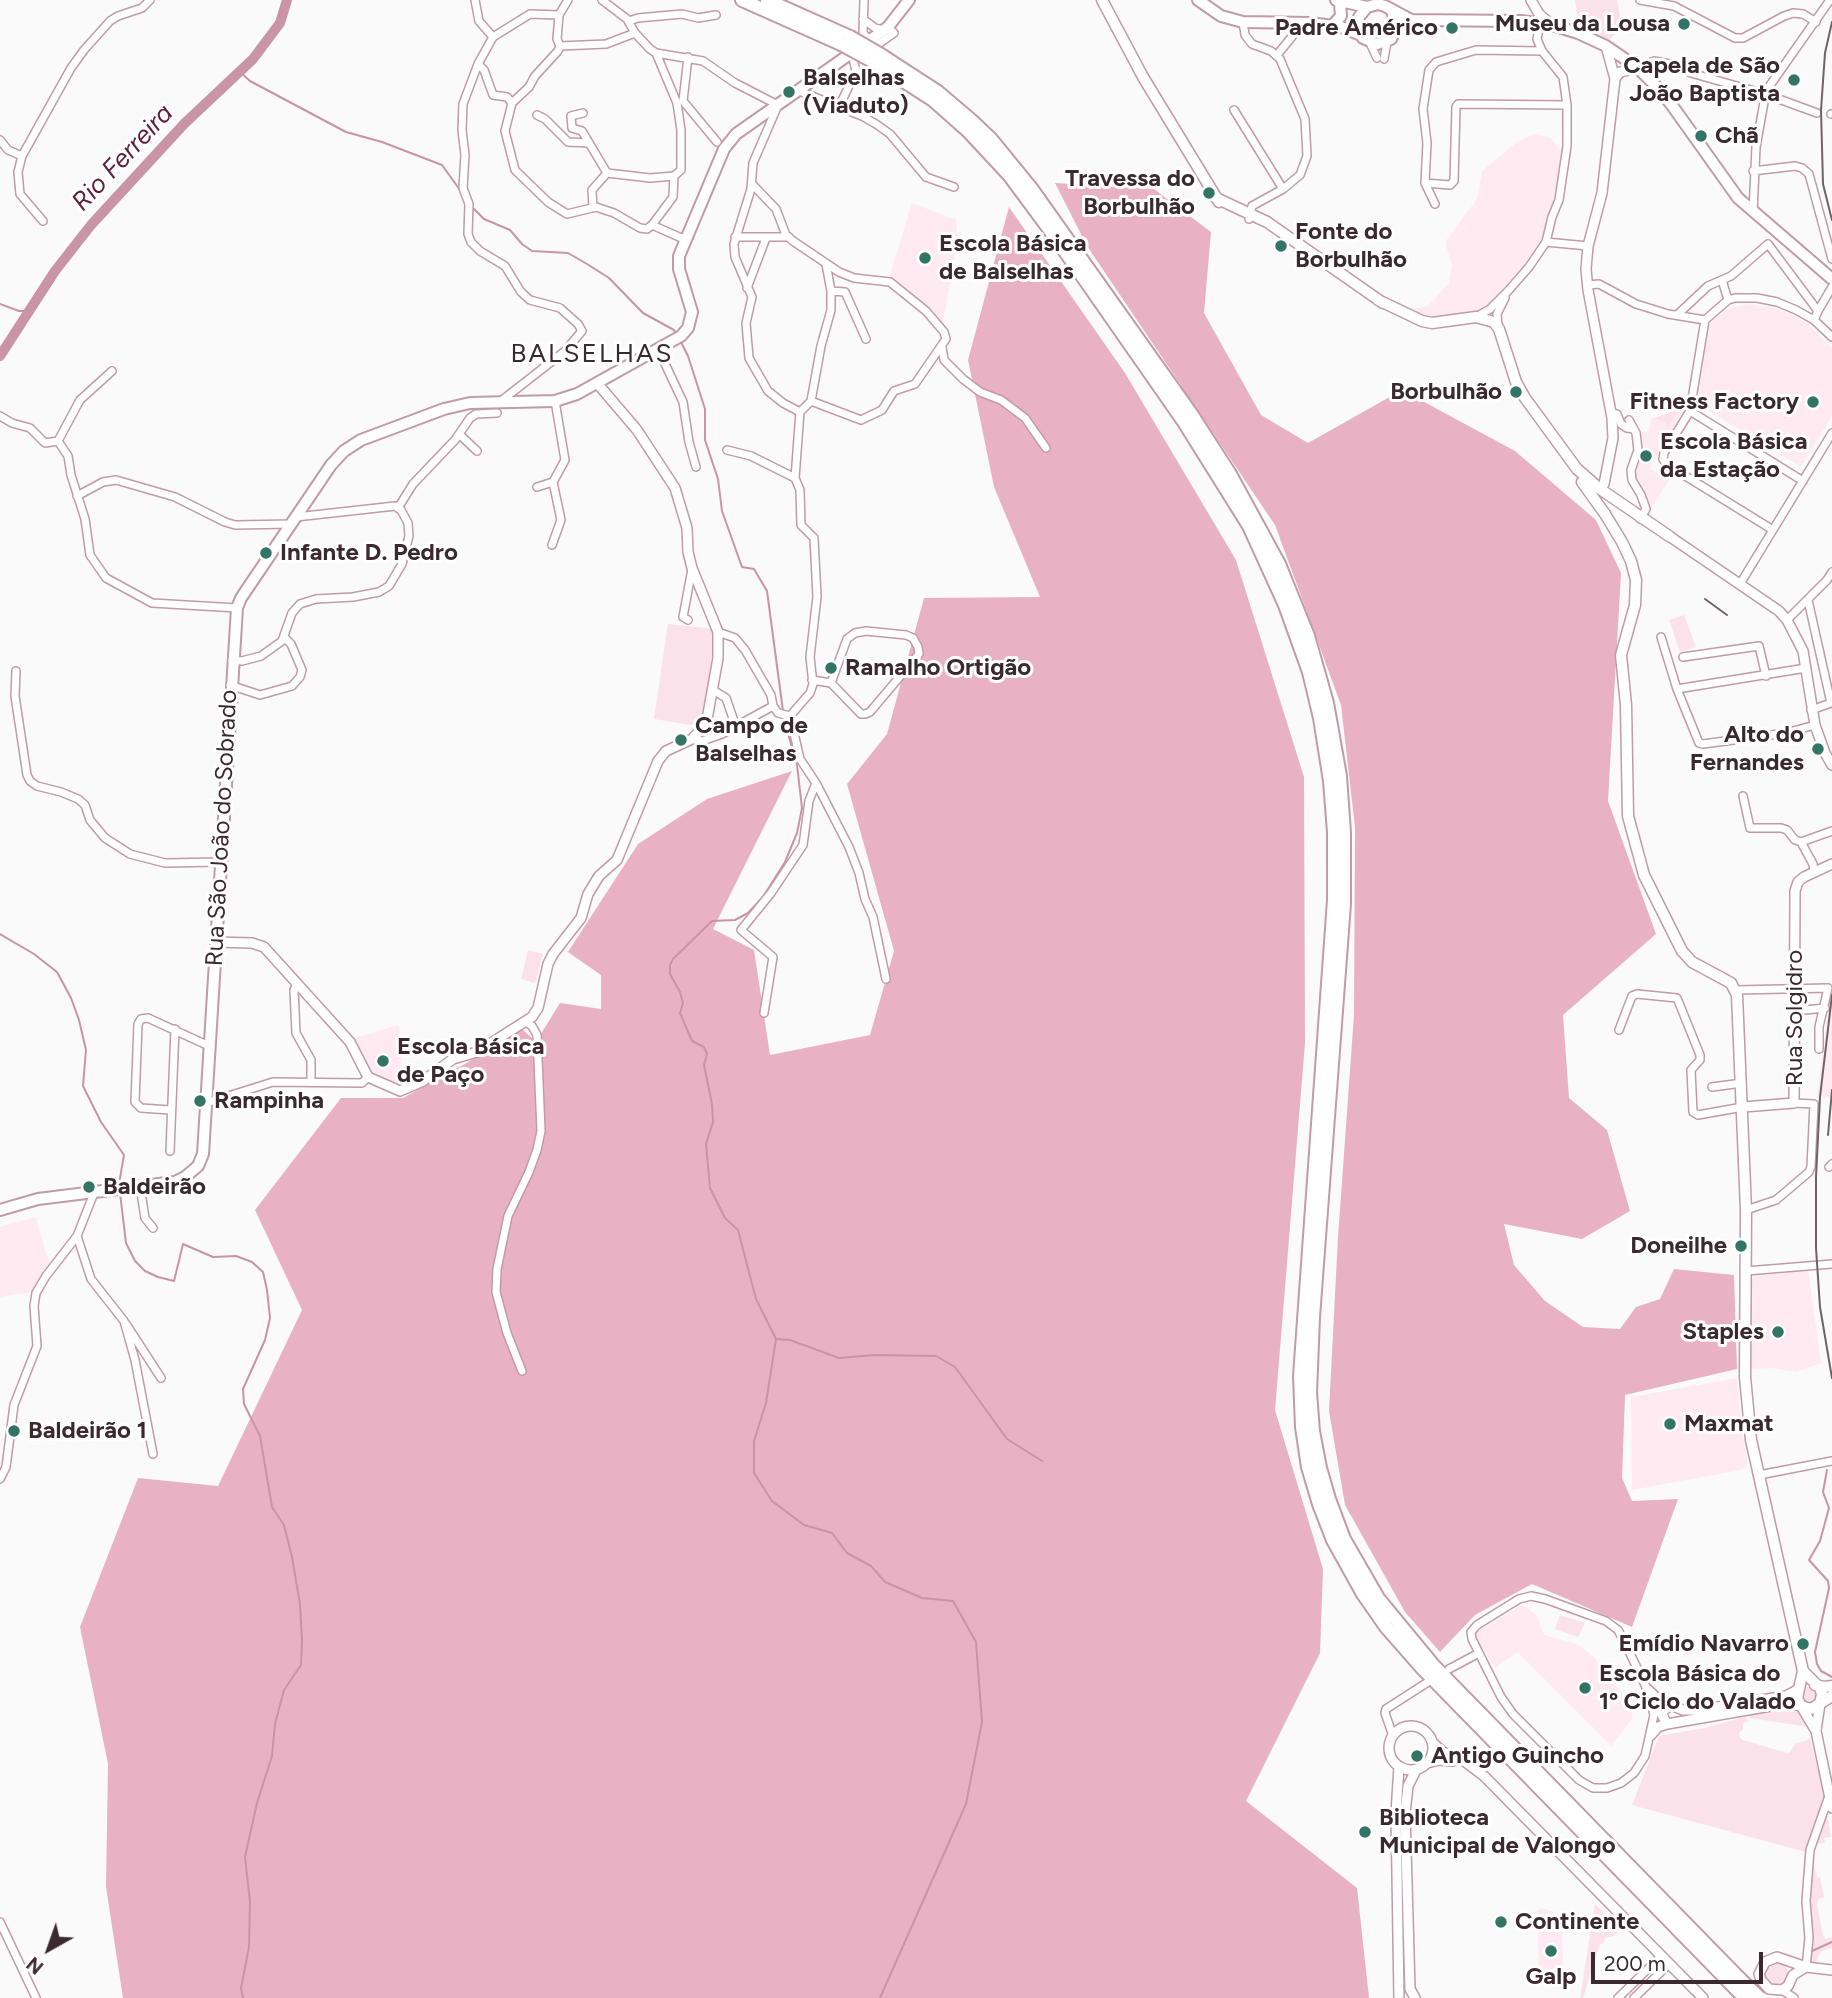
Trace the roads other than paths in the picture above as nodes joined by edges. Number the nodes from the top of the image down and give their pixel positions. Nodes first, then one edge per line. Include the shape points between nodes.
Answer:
1 (150, 0) edge
2 (475, 0) edge
3 (568, 0) edge
4 (602, 0) edge
5 (742, 0) edge
6 (768, 0) edge
7 (864, 0) edge
8 (909, 0) edge
9 (1102, 0) edge
10 (1198, 0) edge
11 (1640, 0) edge
12 (1830, 0) edge
13 (1337, 1) edge
14 (1531, 1) edge
15 (1674, 3) edge
16 (1376, 5) edge
17 (559, 15) junction
18 (716, 15) dead end
19 (862, 18) junction
20 (1358, 19) junction
21 (1411, 20) junction
22 (1536, 20) junction
23 (629, 22) junction
24 (1242, 22) junction
25 (1816, 22) junction
26 (1303, 23) junction
27 (1336, 26) junction
28 (888, 30) junction
29 (1396, 32) junction
30 (635, 33) junction
31 (1360, 35) junction
32 (493, 37) junction
33 (846, 41) junction
34 (870, 41) junction
35 (1387, 42) junction
36 (1370, 43) junction
37 (560, 46) junction
38 (1606, 46) junction
39 (1542, 51) junction
40 (656, 53) junction
41 (1277, 55) junction
42 (688, 57) junction
43 (1622, 57) junction
44 (854, 58) junction
45 (478, 64) junction
46 (1638, 68) junction
47 (1616, 73) junction
48 (799, 90) junction
49 (1765, 94) junction
50 (680, 102) junction
51 (512, 103) junction
52 (778, 105) junction
53 (1567, 105) junction
54 (839, 107) junction
55 (1234, 110) dead end
56 (583, 113) dead end
57 (1817, 113) dead end
58 (537, 115) dead end
59 (0, 141) edge
60 (589, 142) junction
61 (716, 142) dead end
62 (22, 156) junction
63 (1754, 172) junction
64 (607, 173) junction
65 (674, 176) junction
66 (751, 183) junction
67 (1425, 183) junction
68 (954, 187) dead end
69 (1283, 189) junction
70 (1216, 198) junction
71 (1435, 204) dead end
72 (593, 208) junction
73 (1754, 213) junction
74 (1250, 217) junction
75 (43, 221) dead end
76 (652, 225) junction
77 (735, 237) junction
78 (789, 237) junction
79 (766, 238) junction
80 (686, 240) junction
81 (1546, 243) junction
82 (1588, 246) junction
83 (1832, 260) edge
84 (826, 264) junction
85 (1832, 279) edge
86 (1722, 280) junction
87 (1587, 285) junction
88 (1832, 287) edge
89 (747, 288) junction
90 (831, 290) junction
91 (1728, 300) junction
92 (1818, 311) junction
93 (1676, 315) junction
94 (1488, 319) junction
95 (1705, 320) junction
96 (1814, 320) junction
97 (1832, 337) edge
98 (866, 339) dead end
99 (942, 346) junction
100 (658, 349) junction
101 (112, 372) dead end
102 (597, 383) junction
103 (501, 401) junction
104 (555, 401) junction
105 (811, 401) junction
106 (1690, 411) junction
107 (800, 412) junction
108 (497, 413) dead end
109 (1611, 413) junction
110 (0, 416) edge
111 (1629, 420) dead end
112 (1634, 429) junction
113 (1832, 433) edge
114 (459, 434) junction
115 (58, 441) junction
116 (1046, 448) dead end
117 (727, 450) dead end
118 (477, 451) dead end
119 (1610, 455) junction
120 (696, 467) dead end
121 (1602, 473) junction
122 (794, 478) junction
123 (1584, 480) junction
124 (1803, 481) junction
125 (553, 482) junction
126 (537, 487) dead end
127 (1602, 495) junction
128 (77, 496) junction
129 (398, 508) junction
130 (1623, 510) junction
131 (1609, 517) junction
132 (1641, 518) junction
133 (294, 521) junction
134 (1773, 530) junction
135 (1669, 536) joint
136 (551, 545) dead end
137 (692, 568) junction
138 (1832, 572) edge
139 (1740, 584) junction
140 (1808, 600) junction
141 (237, 608) junction
142 (688, 620) dead end
143 (1787, 620) junction
144 (718, 632) junction
145 (1661, 637) dead end
146 (285, 638) junction
147 (1683, 657) dead end
148 (232, 660) junction
149 (1806, 668) junction
150 (16, 671) dead end
151 (1766, 676) junction
152 (812, 680) junction
153 (831, 683) junction
154 (230, 685) junction
155 (1677, 689) junction
156 (713, 690) junction
157 (773, 706) junction
158 (1811, 710) junction
159 (790, 716) junction
160 (1815, 725) junction
161 (736, 727) junction
162 (692, 739) junction
163 (1831, 761) edge
164 (816, 783) junction
165 (1743, 796) dead end
166 (1832, 831) edge
167 (1801, 842) junction
168 (219, 862) junction
169 (1832, 864) edge
170 (1814, 872) junction
171 (215, 942) junction
172 (886, 979) dead end
173 (297, 984) junction
174 (1795, 988) junction
175 (1736, 990) junction
176 (1825, 1008) junction
177 (1795, 1011) junction
178 (764, 1013) dead end
179 (526, 1022) junction
180 (175, 1029) junction
181 (1619, 1030) dead end
182 (210, 1041) junction
183 (1819, 1049) dead end
184 (368, 1077) junction
185 (311, 1082) junction
186 (1742, 1083) junction
187 (1712, 1087) dead end
188 (206, 1103) junction
189 (1794, 1103) junction
190 (1743, 1107) junction
191 (170, 1110) junction
192 (170, 1151) dead end
193 (140, 1186) junction
194 (94, 1193) junction
195 (0, 1210) edge
196 (1746, 1210) junction
197 (153, 1228) dead end
198 (77, 1236) junction
199 (1832, 1264) edge
200 (1746, 1271) junction
201 (124, 1321) junction
202 (522, 1371) dead end
203 (161, 1377) dead end
204 (153, 1454) dead end
205 (1832, 1461) edge
206 (1759, 1475) junction
207 (0, 1479) edge
208 (1479, 1653) junction
209 (1449, 1668) dead end
210 (1803, 1671) junction
211 (1428, 1682) dead end
212 (1815, 1685) junction
213 (1832, 1686) edge
214 (1647, 1689) junction
215 (1799, 1689) junction
216 (1832, 1696) edge
217 (1820, 1704) junction
218 (1669, 1706) junction
219 (1801, 1706) junction
220 (1667, 1724) junction
221 (1816, 1731) junction
222 (1393, 1735) junction
223 (1651, 1735) junction
224 (1433, 1743) junction
225 (1427, 1763) junction
226 (1399, 1766) junction
227 (1828, 1768) edge
228 (1416, 1770) junction
229 (1829, 1795) junction
230 (1832, 1808) edge
231 (0, 1922) edge
232 (1660, 1958) junction
233 (1783, 1959) junction
234 (1667, 1965) junction
235 (1806, 1967) junction
236 (1832, 1970) edge
237 (1793, 1975) junction
238 (1760, 1980) junction
239 (1738, 1983) junction
240 (1782, 1990) junction
241 (1763, 1995) edge
242 (36, 1998) edge
243 (1399, 1998) edge
244 (1415, 1998) edge
245 (1618, 1998) edge
246 (1634, 1998) edge
247 (1697, 1998) edge
248 (1703, 1998) edge
249 (1745, 1998) edge
250 (1794, 1998) edge

1 - 62 street via 110,21 84,50
2 - 32 street via 480,21
3 - 17 street
4 - 23 street
5 - 33 highway
6 - 33 highway
7 - 19 street
8 - 28 main road
9 - 70 main road
10 - 24 main road via 1221,16
11 - 15 street
12 - 25 street
13 - 16 main road
13 - 20 main road
13 - 27 main road via 1341,16
14 - 22 street
15 - 25 street via 1735,38 1793,13
16 - 20 main road
16 - 21 main road
16 - 29 main road via 1397,20
17 - 32 street via 530,14
17 - 37 street
18 - 23 street via 698,18 682,14
19 - 28 street
19 - 34 street via 863,33
20 - 27 main road
20 - 31 main road
21 - 22 main road
21 - 29 main road
22 - 38 main road
22 - 39 street
23 - 30 street
24 - 26 main road
24 - 41 street via 1252,44
25 - 49 street
26 - 27 main road
26 - 41 street
27 - 31 main road
28 - 34 main road
28 - 44 street
29 - 35 main road
30 - 37 street via 606,44
30 - 40 street
31 - 36 main road
32 - 45 street
33 - 239 highway, bridge via 938,92 991,139 1031,188 1170,385 1230,474 1279,564 1308,636 1327,703 1344,833 1344,904 1310,1393 1313,1431 1329,1499 1344,1539 1378,1598 1434,1666
34 - 44 main road
35 - 36 main road
35 - 36 street via 1380,59
37 - 51 street via 527,91
38 - 43 main road
38 - 47 street
39 - 53 street via 1563,77
39 - 67 street via 1476,50 1436,62 1429,71 1423,109
40 - 42 street
40 - 50 street
41 - 69 street via 1305,119 1307,156 1300,175
42 - 50 street
42 - 52 street via 703,61
43 - 46 main road
43 - 47 street
44 - 48 main road
44 - 54 street via 856,71
45 - 51 street via 493,95 507,97
45 - 103 street via 463,104 463,188 469,204 471,242 505,266 530,300 559,308 582,331 565,351
46 - 47 street
46 - 49 street via 1654,61 1675,65
46 - 73 main road
47 - 82 street via 1602,192
48 - 52 main road
48 - 54 street
49 - 57 street
49 - 63 street
50 - 61 street
50 - 65 street via 681,170
51 - 72 street via 505,131 519,176 558,210 574,214
52 - 66 street via 753,163
52 - 80 main road via 736,134 724,149
53 - 67 street via 1458,104 1454,181 1450,185
53 - 81 street via 1559,200
54 - 68 street via 890,134 926,177
55 - 69 street
56 - 60 street via 571,116 572,128 582,131
58 - 60 street via 568,142
59 - 62 street
60 - 64 street
62 - 75 street via 20,194
63 - 73 street
63 - 83 street via 1795,166 1809,174
64 - 65 street
64 - 72 street via 592,190
65 - 76 street via 673,197
66 - 77 street
66 - 78 street via 776,209
67 - 71 street
69 - 74 street via 1260,203
70 - 74 main road
70 - 74 main road via 1233,213
72 - 76 street via 614,213 640,228
73 - 85 main road
74 - 94 main road via 1420,323
76 - 80 street
77 - 79 street
77 - 89 street via 735,257
78 - 79 street
78 - 84 street
79 - 89 street
80 - 100 main road via 679,256 692,312 688,328
81 - 82 street
81 - 94 street
82 - 87 street
84 - 90 street
84 - 99 street via 854,278 890,282 944,332
86 - 91 street
86 - 92 street via 1769,243
86 - 93 street via 1708,286
87 - 93 street via 1599,284 1636,304
87 - 109 street
88 - 92 street
89 - 107 street via 752,297 746,323 749,358 768,391
90 - 98 street via 845,292
90 - 105 street via 831,310
91 - 95 street
91 - 96 street via 1777,302
92 - 96 street
93 - 95 street
94 - 123 main road via 1525,398
95 - 106 street
96 - 97 street
99 - 105 street via 915,384 894,391 882,410 861,419
99 - 116 street via 944,360 962,379 1025,418
100 - 102 main road
100 - 120 street via 683,402
101 - 115 street via 80,400
102 - 104 main road
102 - 137 street via 637,430 675,488
103 - 104 main road, Rua São João do Sobrado
103 - 133 main road, Rua São João do Sobrado via 444,409 361,440 331,465
104 - 125 street via 565,460
105 - 107 street
106 - 124 street
106 - 134 street via 1664,453 1666,464
107 - 122 street
108 - 114 street via 475,414
109 - 112 street
109 - 119 street
110 - 115 street via 30,428 45,443
111 - 112 street
112 - 132 street via 1638,450 1631,470 1646,509
113 - 124 street
114 - 118 street
114 - 129 street via 413,484
115 - 128 street via 68,456
117 - 122 street via 751,456
119 - 121 street
119 - 127 street
121 - 123 street
121 - 127 street
122 - 152 street via 800,490 801,525 815,544
123 - 127 main road
123 - 131 main road
124 - 134 street
125 - 126 street
125 - 136 street via 561,520
127 - 130 main road
127 - 131 main road
127 - 132 main road
128 - 133 street via 116,480 175,497 235,525
128 - 141 street via 90,555 117,586 152,603
129 - 133 street via 355,509
129 - 146 street via 408,523 409,536 402,564 389,586 353,597 308,600 292,612
130 - 131 main road
130 - 132 main road
131 - 175 main road via 1636,580 1635,605 1621,655 1628,816 1644,875 1682,951
132 - 135 main road
133 - 141 main road, Rua São João do Sobrado
134 - 139 street
135 - 139 street
137 - 142 street via 682,617
137 - 144 street
138 - 140 street
139 - 143 street
140 - 143 street
140 - 158 street via 1831,703
141 - 148 main road, Rua São João do Sobrado
143 - 149 street
144 - 156 street
144 - 157 street via 735,638 745,650
145 - 155 street
146 - 148 street via 261,656
146 - 154 street via 302,670 292,686 260,695
147 - 151 street via 1759,646
148 - 154 main road, Rua São João do Sobrado
149 - 151 street
149 - 158 street
150 - 168 street via 15,696 30,781 78,799 105,838 130,854 165,863
151 - 155 street
152 - 153 street
152 - 159 street via 810,693
153 - 153 street via 861,714 870,712 919,654 918,647 906,635 855,633 847,639
154 - 168 main road, Rua São João do Sobrado
155 - 160 street via 1699,743
156 - 161 street via 726,698
156 - 162 street via 706,725
157 - 159 street
157 - 161 street
158 - 160 street
159 - 164 street via 800,759
160 - 163 street
161 - 162 street via 702,741
162 - 179 street via 666,751 658,761 617,860 599,876 581,918 553,954 538,1008
164 - 172 street via 859,873
164 - 178 street via 803,845 741,930 773,957
165 - 167 street via 1750,828 1781,828
166 - 167 street
167 - 170 street
168 - 171 main road, Rua São João do Sobrado
169 - 170 street, Rua Solgidro
170 - 174 street, Rua Solgidro via 1798,882 1795,891
171 - 173 street via 264,947
171 - 182 main road, Rua São João do Sobrado
173 - 184 street via 350,1042
173 - 185 street via 296,1033 311,1060
174 - 175 street
174 - 176 street via 1828,988
174 - 177 street, Rua Solgidro
175 - 186 main road
176 - 177 street
176 - 183 street
177 - 189 street, Rua Solgidro
179 - 184 street via 477,1052 453,1059 409,1089 388,1088
179 - 202 street via 537,1035 541,1131 529,1172 508,1216 496,1280 506,1333
180 - 182 street
180 - 191 street
180 - 191 street via 148,1018 138,1024 135,1102 141,1108
181 - 190 street via 1632,996 1677,998 1700,1055 1691,1070 1693,1112
182 - 188 main road, Rua São João do Sobrado
184 - 185 street via 362,1083
185 - 188 street via 273,1082
186 - 187 street
186 - 190 main road
188 - 193 main road, Rua São João do Sobrado via 198,1166 175,1182
189 - 190 street
189 - 196 street, Rua Solgidro via 1814,1104 1809,1172 1776,1200
190 - 196 main road
191 - 192 street
193 - 194 main road, Rua São João do Sobrado
193 - 197 street via 145,1219
194 - 195 main road, Rua São João do Sobrado via 38,1199
194 - 198 street
196 - 200 main road
198 - 201 street via 91,1279
198 - 207 street via 36,1293 37,1346 14,1405 6,1467
199 - 200 street
200 - 206 main road via 1745,1377
201 - 203 street
201 - 204 street
205 - 206 street
206 - 210 main road
208 - 209 street
208 - 214 street via 1471,1632 1476,1625 1519,1599 1545,1599 1606,1621 1618,1630
208 - 223 street via 1513,1714 1579,1780 1593,1788 1621,1783 1634,1773
210 - 212 main road
210 - 215 main road
211 - 222 street via 1385,1709
212 - 213 main road
212 - 215 main road
212 - 217 main road via 1822,1694
214 - 218 street
214 - 223 street via 1654,1715
215 - 218 street via 1786,1696 1699,1710
215 - 219 main road
216 - 217 main road
217 - 219 main road via 1811,1709
217 - 221 street
218 - 220 street via 1661,1713
219 - 220 street via 1788,1703
219 - 221 street
220 - 223 street
221 - 227 street
222 - 224 street via 1402,1727 1416,1726 1427,1732
222 - 226 street via 1390,1752
224 - 225 street
224 - 232 street via 1484,1776
225 - 228 street
225 - 232 street via 1446,1759 1471,1770
226 - 228 street
226 - 243 street
227 - 229 street
228 - 244 street via 1408,1786 1405,1813 1410,1989
229 - 230 street
229 - 235 street via 1810,1850
231 - 242 street
232 - 234 street
232 - 245 street
233 - 235 street
233 - 237 street
233 - 238 street via 1765,1962
234 - 246 street
234 - 247 street
234 - 248 street
235 - 236 street
235 - 237 street
237 - 240 street
238 - 241 street
238 - 249 street
239 - 241 highway, bridge
239 - 249 highway, bridge
240 - 241 street
240 - 250 street

